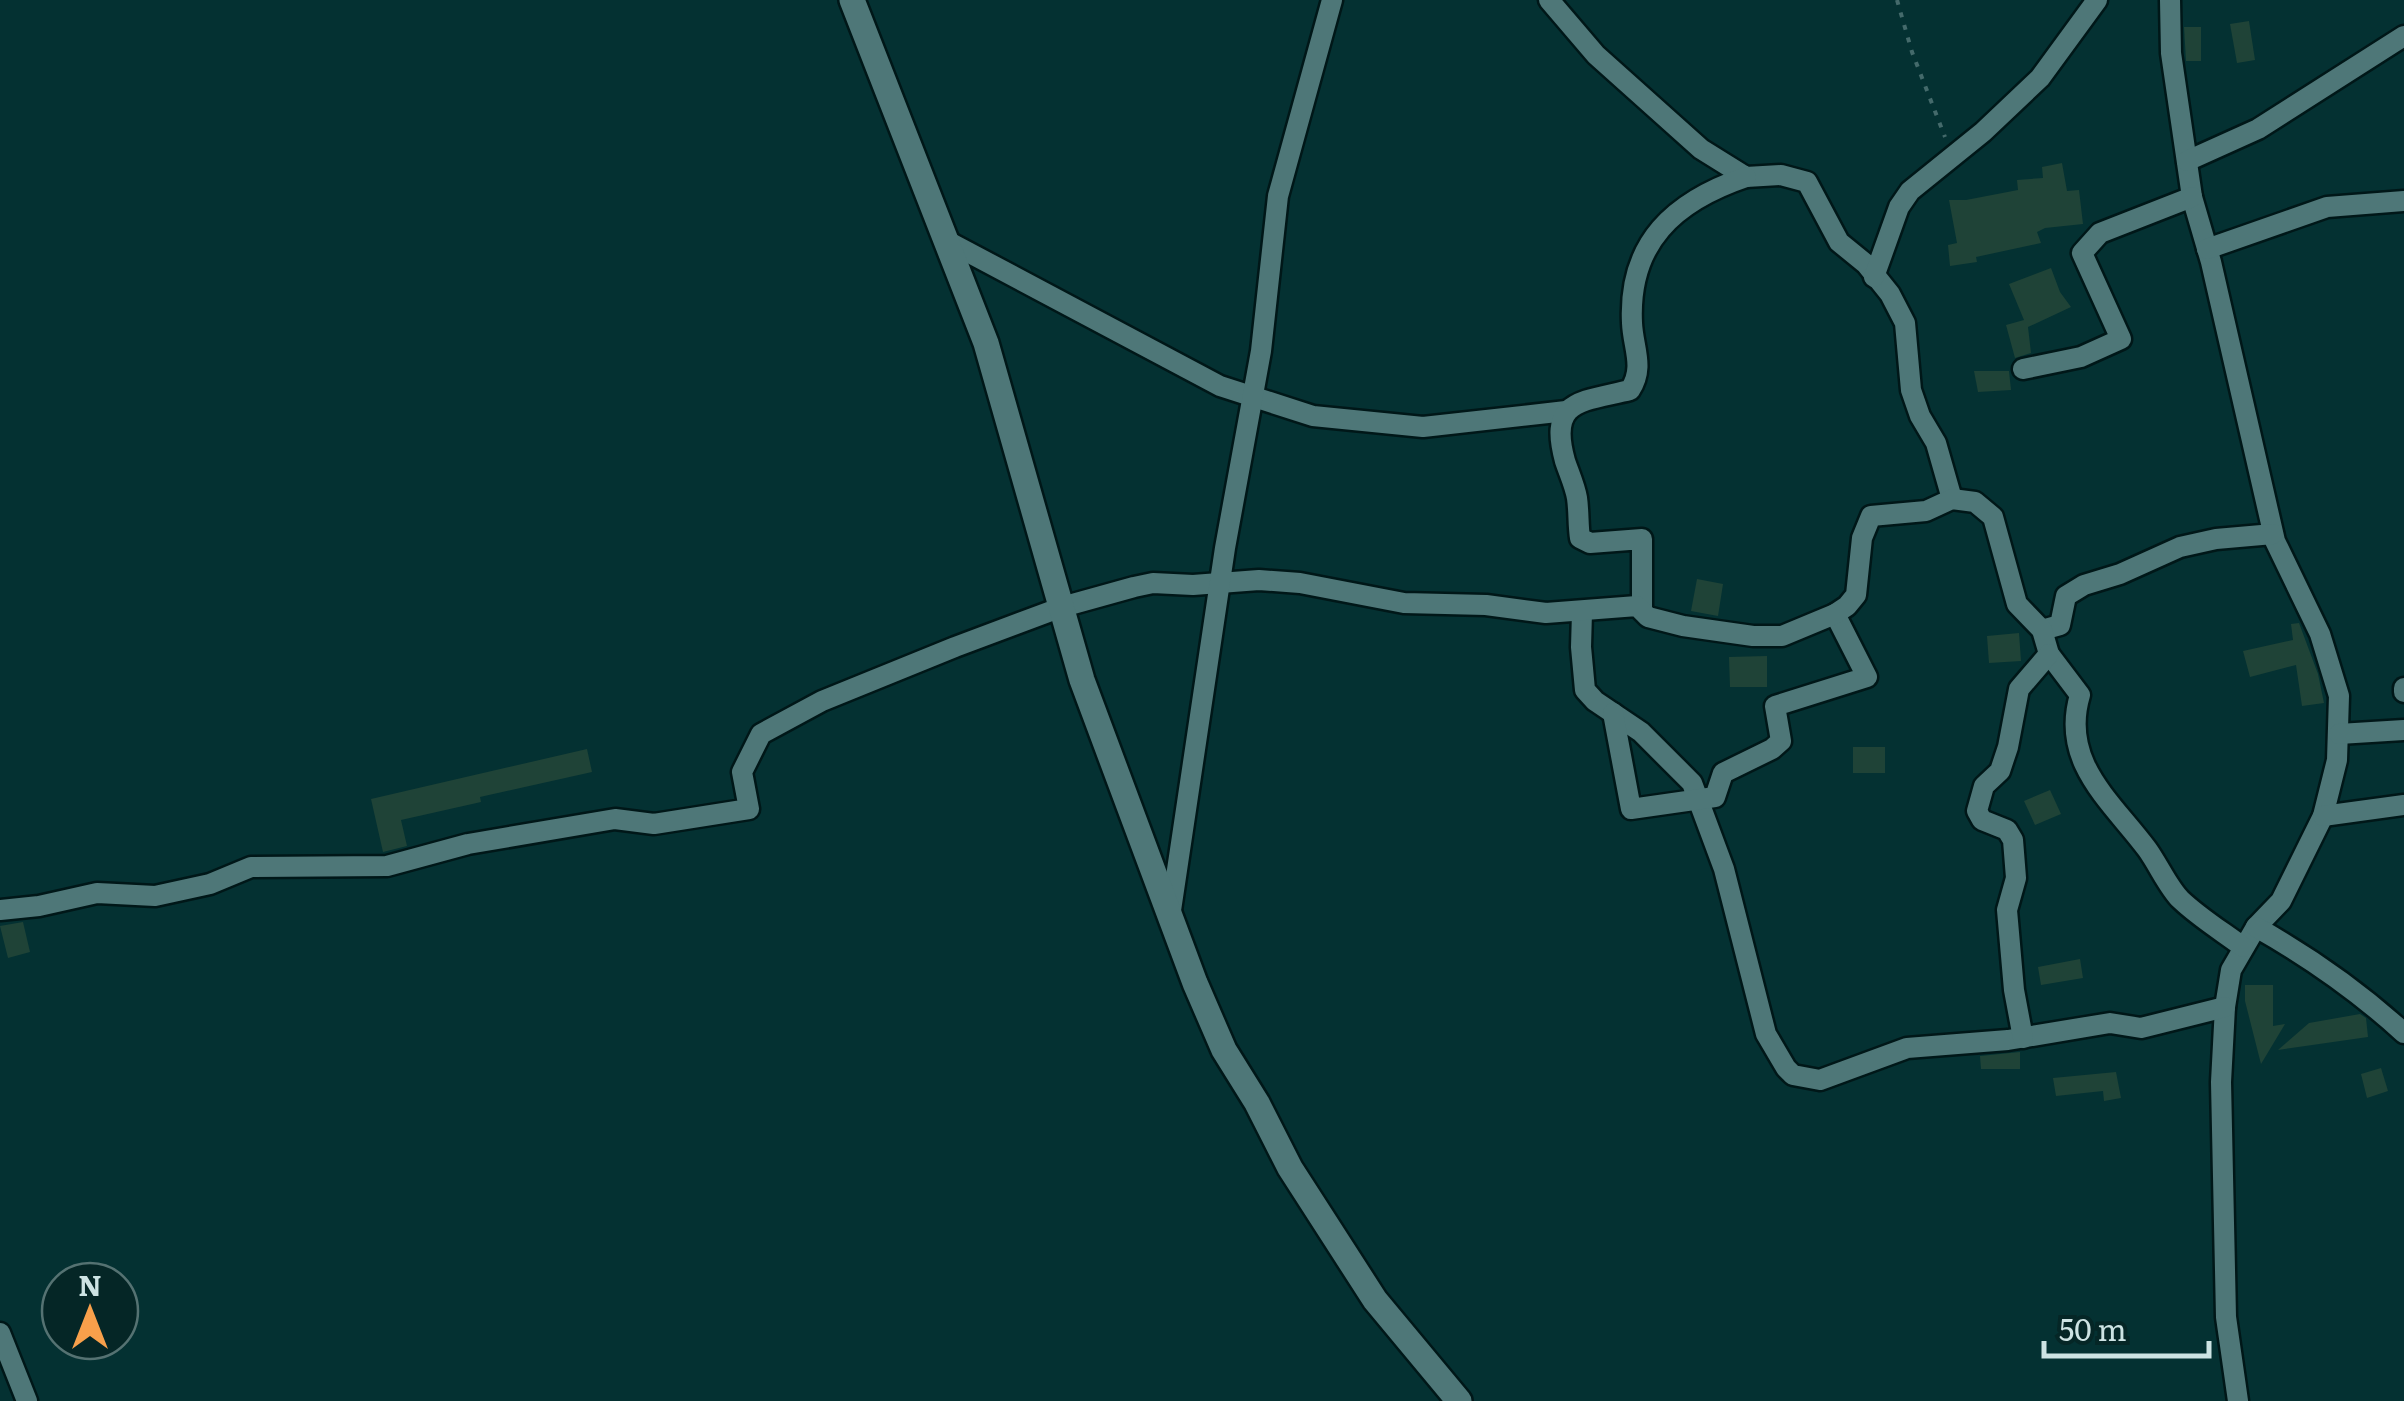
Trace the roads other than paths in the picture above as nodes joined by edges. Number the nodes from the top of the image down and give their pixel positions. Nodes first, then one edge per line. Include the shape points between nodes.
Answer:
1 (852, 0) edge
2 (1332, 0) edge
3 (1549, 0) edge
4 (2096, 0) edge
5 (2170, 0) edge
6 (2404, 36) edge
7 (2188, 161) junction
8 (1746, 177) junction
9 (2192, 197) junction
10 (2404, 201) edge
11 (949, 242) junction
12 (2207, 249) junction
13 (1874, 278) junction
14 (2023, 368) dead end
15 (1252, 397) junction
16 (1566, 411) junction
17 (1952, 500) junction
18 (2273, 534) junction
19 (1220, 582) junction
20 (1062, 608) junction
21 (1642, 608) junction
22 (1582, 612) junction
23 (1835, 614) junction
24 (2042, 630) junction
25 (2049, 654) junction
26 (1613, 713) junction
27 (2404, 730) edge
28 (2340, 734) junction
29 (1700, 799) junction
30 (2404, 805) edge
31 (2322, 816) junction
32 (0, 910) edge
33 (1170, 919) junction
34 (2256, 927) junction
35 (2243, 947) junction
36 (2225, 1008) junction
37 (2404, 1033) edge
38 (2023, 1038) junction
39 (0, 1333) edge
40 (28, 1401) edge
41 (1459, 1401) edge
42 (2238, 1401) edge

1 - 11 street
2 - 15 street via 1278,196
3 - 8 street via 1649,105 1701,150
4 - 13 street via 2040,78 1910,191
5 - 7 street
6 - 7 street via 2258,129
7 - 9 street
8 - 13 street via 1807,182 1839,242
8 - 16 street via 1701,194 1660,226 1644,255 1632,304 1639,374 1630,390
9 - 12 street
9 - 14 street via 2100,233 2082,253 2121,339
10 - 12 street via 2326,207
11 - 15 street
11 - 20 street via 986,343
12 - 18 street
13 - 17 street via 1905,323 1912,390
15 - 16 street via 1313,416 1424,427
15 - 19 street
16 - 21 street via 1561,444 1577,497 1580,538 1642,539
17 - 23 street via 1926,511 1871,516 1856,595
17 - 24 street via 1975,502 1992,517 2017,604
18 - 24 street via 2194,543 2084,585 2066,596 2060,625
18 - 28 street via 2320,634 2339,696
19 - 20 street via 1153,583
19 - 22 street via 1300,583 1404,603
19 - 33 street
20 - 32 street via 822,701 761,734 742,772 749,809 654,824 615,819 468,844 387,866 251,868 155,896 96,893
20 - 33 street
21 - 22 street
21 - 23 street via 1652,618 1754,636 1782,636
22 - 26 street via 1585,690
23 - 29 street via 1867,677 1775,706 1780,741 1723,773 1715,797
24 - 25 street
25 - 35 street via 2080,695 2073,719 2088,773 2102,795 2178,898
25 - 38 street via 2020,689 2000,771 1984,786 1977,811 2013,840 2016,878 2007,910
26 - 29 street via 1670,758
26 - 29 street via 1631,809
27 - 28 street
28 - 31 street
29 - 38 street via 1766,1034 1789,1072 1820,1080 1907,1048
30 - 31 street
31 - 34 street via 2281,901
33 - 41 street via 1224,1050 1290,1168 1376,1300
34 - 35 street
34 - 37 street via 2311,958
35 - 36 street
36 - 38 street via 2141,1028 2110,1023
36 - 42 street via 2226,1318
39 - 40 street

